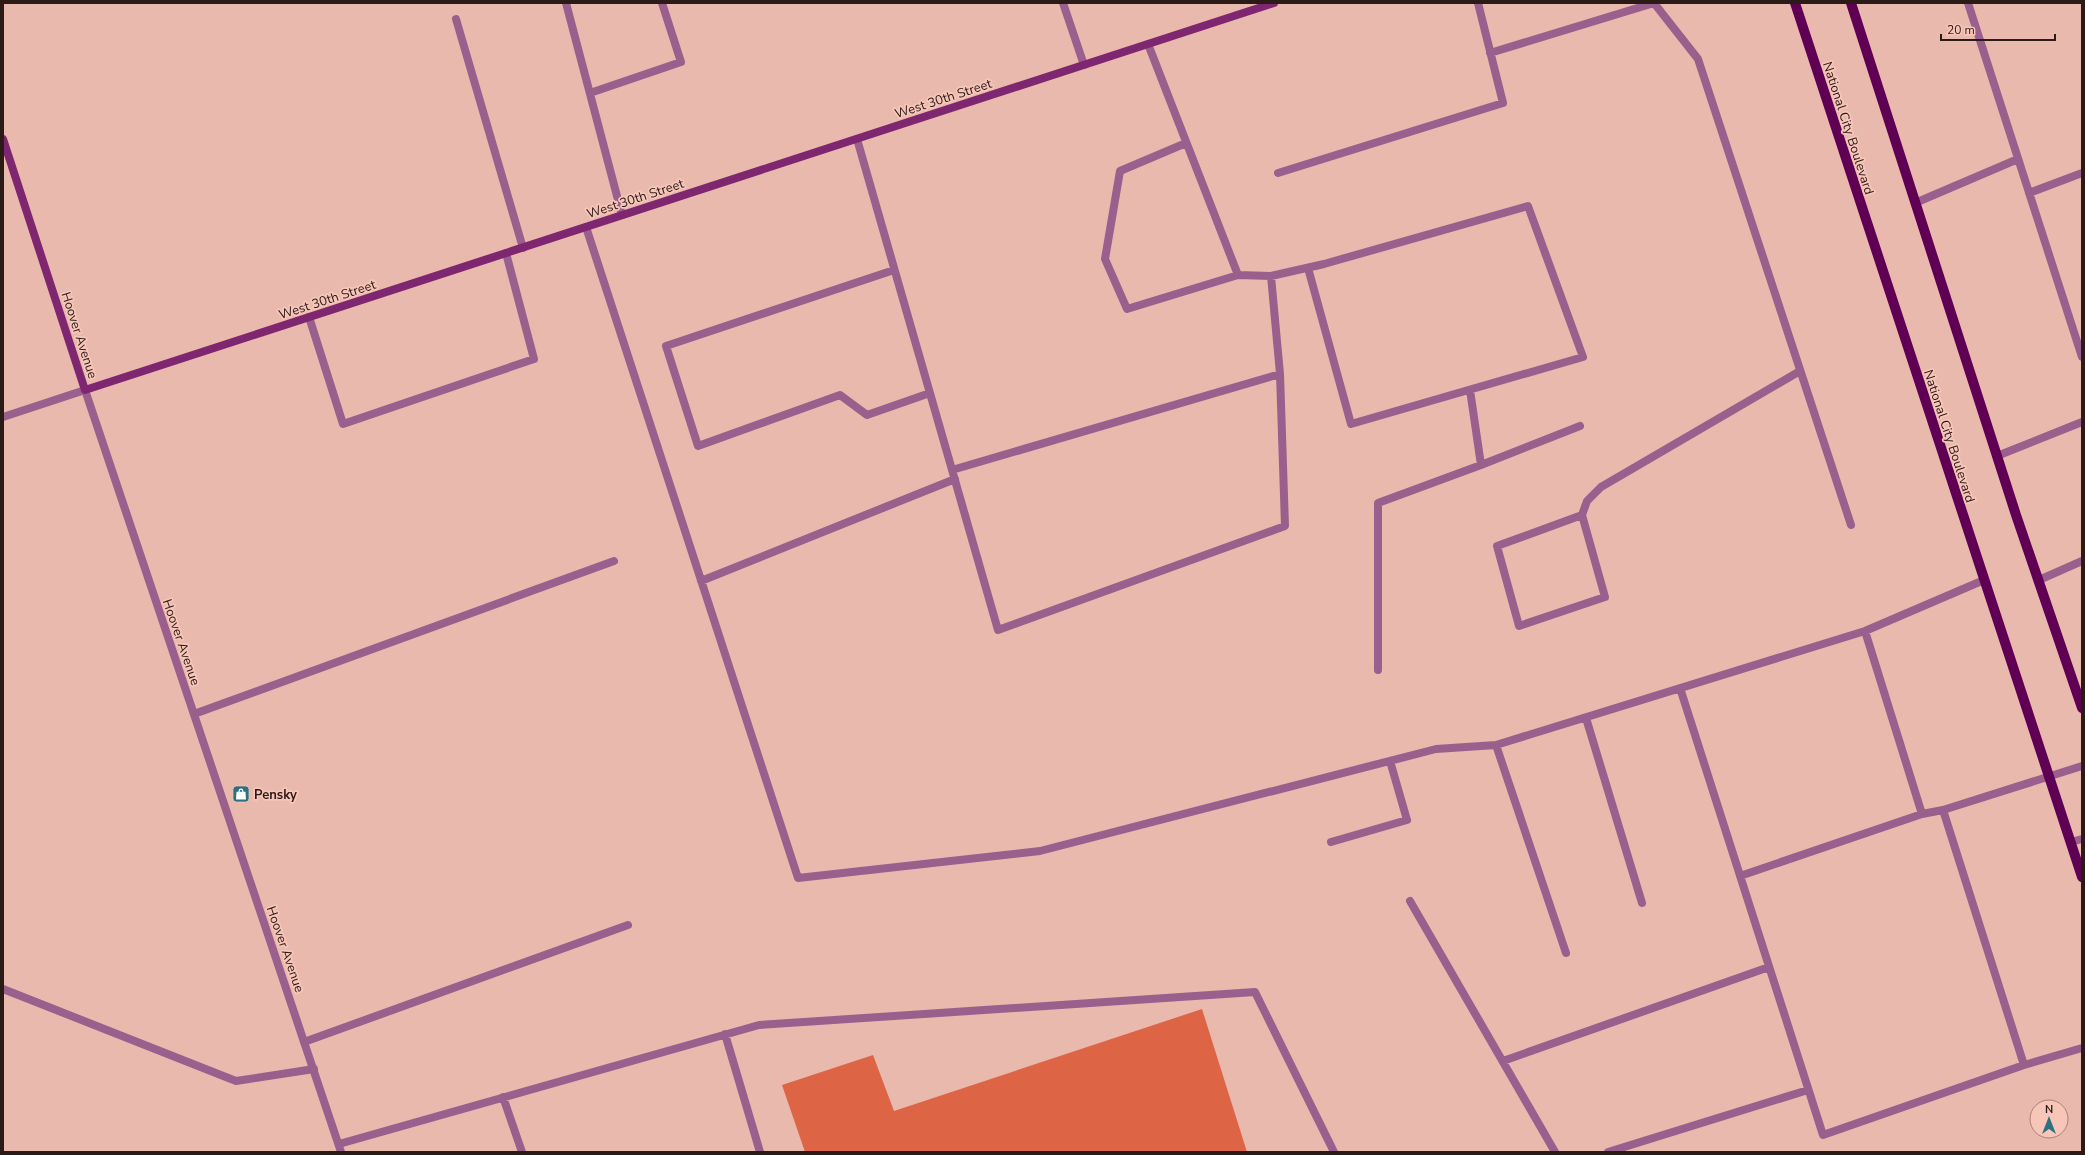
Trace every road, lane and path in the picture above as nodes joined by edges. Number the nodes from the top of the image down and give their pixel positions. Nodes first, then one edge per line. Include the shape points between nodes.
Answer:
1 (566, 3) edge
2 (662, 3) edge
3 (1063, 3) edge
4 (1274, 3) edge
5 (1478, 3) edge
6 (1795, 3) edge
7 (1851, 3) edge
8 (1968, 3) edge
9 (456, 19) dead end
10 (1148, 44) junction
11 (1490, 53) junction
12 (1084, 65) junction
13 (590, 93) junction
14 (3, 139) edge
15 (857, 139) junction
16 (1186, 143) junction
17 (2018, 159) junction
18 (1278, 173) dead end
19 (2082, 173) edge
20 (2029, 193) junction
21 (1916, 203) junction
22 (622, 215) junction
23 (586, 227) junction
24 (523, 248) junction
25 (506, 253) junction
26 (1308, 268) junction
27 (894, 270) junction
28 (1238, 275) junction
29 (1270, 276) junction
30 (309, 317) junction
31 (2082, 357) edge
32 (1800, 371) junction
33 (1280, 374) junction
34 (85, 390) junction
35 (1470, 390) junction
36 (930, 393) junction
37 (3, 417) edge
38 (2082, 422) edge
39 (1580, 426) dead end
40 (1997, 456) junction
41 (1481, 465) junction
42 (953, 474) junction
43 (1582, 515) junction
44 (1851, 525) dead end
45 (614, 561) dead end
46 (2082, 561) edge
47 (1984, 580) junction
48 (2039, 580) junction
49 (701, 581) junction
50 (1865, 631) junction
51 (1378, 670) dead end
52 (1680, 688) junction
53 (2082, 708) edge
54 (194, 714) junction
55 (1586, 718) junction
56 (1496, 745) junction
57 (1390, 761) junction
58 (2082, 766) edge
59 (2048, 776) junction
60 (1943, 810) junction
61 (1922, 814) junction
62 (2082, 839) edge
63 (1331, 842) dead end
64 (2071, 842) junction
65 (1740, 876) junction
66 (2082, 877) edge
67 (1410, 901) dead end
68 (1642, 903) dead end
69 (628, 925) dead end
70 (1566, 953) dead end
71 (1769, 967) junction
72 (3, 990) edge
73 (725, 1034) junction
74 (304, 1042) junction
75 (2082, 1048) edge
76 (1503, 1061) junction
77 (2024, 1065) junction
78 (314, 1069) junction
79 (1808, 1090) junction
80 (503, 1097) junction
81 (340, 1148) edge
82 (522, 1152) edge
83 (760, 1152) edge
84 (1334, 1152) edge
85 (1555, 1152) edge
86 (1608, 1152) edge

1 - 13 street
2 - 13 street via 681,62
3 - 12 street
4 - 10 street, West 30th Street
5 - 11 street
6 - 47 main road, National City Boulevard
7 - 21 main road
8 - 17 street
9 - 24 street
10 - 12 street, West 30th Street
10 - 16 street
11 - 18 street via 1503,103
11 - 32 street via 1654,3 1698,59
12 - 15 street, West 30th Street
13 - 22 street
14 - 34 street, Hoover Avenue
15 - 22 street, West 30th Street
15 - 27 street
16 - 28 street
16 - 28 street via 1120,171 1105,259 1127,309
17 - 20 street
17 - 21 street
19 - 20 street
20 - 31 street
21 - 40 main road
22 - 23 street, West 30th Street
23 - 24 street, West 30th Street
23 - 49 street
24 - 25 street, West 30th Street
25 - 30 street, West 30th Street
25 - 30 street via 534,359 343,424
26 - 29 street
26 - 35 street via 1351,424
26 - 35 street via 1528,206 1583,357
27 - 36 street
27 - 36 street via 666,346 698,446 840,395 867,415
28 - 29 street
29 - 33 street
30 - 34 street, West 30th Street
32 - 43 street via 1601,487 1587,501
32 - 44 street
33 - 42 street
33 - 42 street via 1286,526 998,630
34 - 37 street, West 30th Street
34 - 54 street, Hoover Avenue
35 - 41 street
36 - 42 street
38 - 40 street
39 - 41 street
40 - 48 main road
41 - 51 street via 1378,503
42 - 49 street
43 - 43 street via 1497,546 1519,626 1605,597
45 - 54 street
46 - 48 street
47 - 50 street
47 - 59 main road, National City Boulevard
48 - 53 main road
49 - 57 street via 798,878 1040,851
50 - 52 street
50 - 61 street
52 - 55 street
52 - 65 street
54 - 74 street, Hoover Avenue
55 - 56 street
55 - 68 street
56 - 57 street via 1436,749
56 - 70 street
57 - 63 street via 1407,820
58 - 59 street
59 - 60 street
59 - 64 main road, National City Boulevard
60 - 61 street
60 - 77 street
61 - 65 street
62 - 64 street
64 - 66 main road, National City Boulevard
65 - 71 street
67 - 76 street
69 - 74 street
71 - 76 street
71 - 79 street
72 - 78 street via 236,1081
73 - 80 street
73 - 83 street
73 - 84 street via 759,1025 1255,992
74 - 78 street, Hoover Avenue
75 - 77 street
76 - 85 street
77 - 79 street via 1823,1135
78 - 81 street, Hoover Avenue
79 - 86 street
80 - 81 street
80 - 82 street

